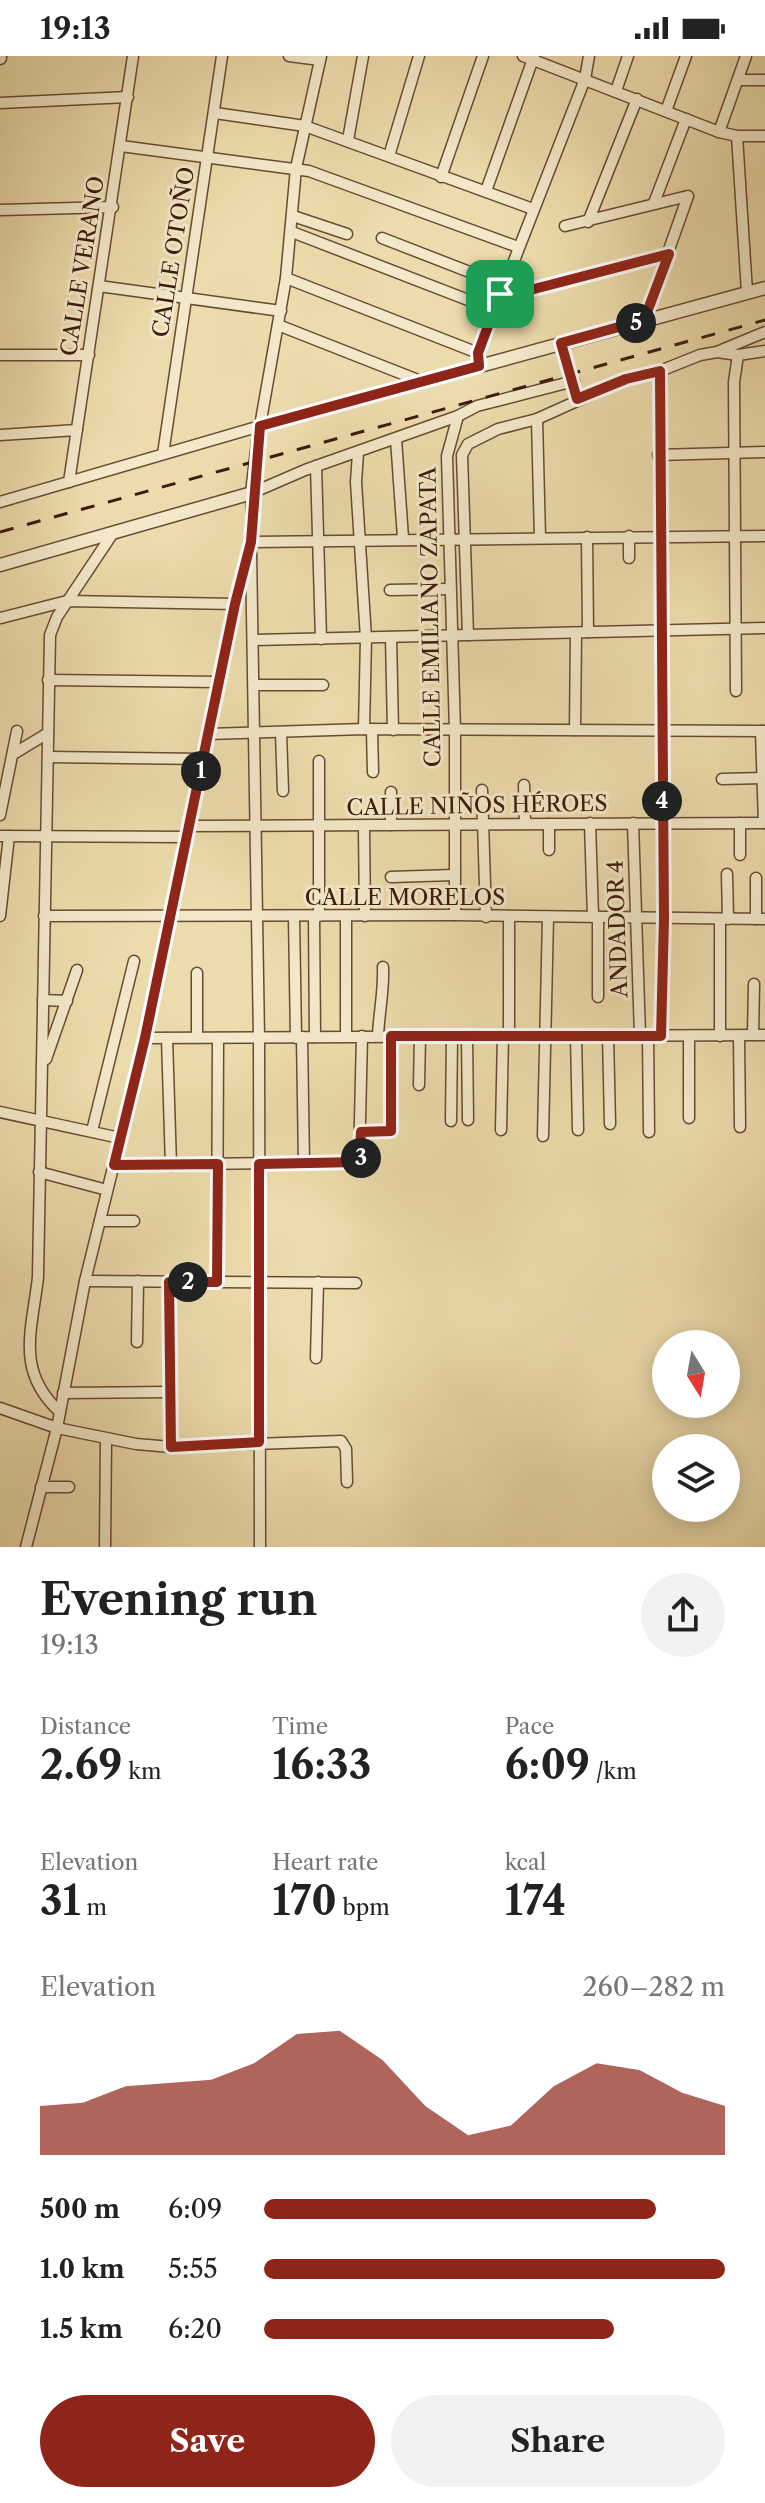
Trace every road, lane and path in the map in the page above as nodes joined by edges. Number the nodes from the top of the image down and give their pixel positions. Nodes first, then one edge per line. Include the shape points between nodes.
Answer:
1 (133, 56) edge
2 (222, 56) edge
3 (289, 56) edge
4 (363, 56) edge
5 (419, 56) edge
6 (483, 56) edge
7 (589, 56) edge
8 (628, 56) edge
9 (686, 56) edge
10 (746, 56) edge
11 (530, 57) edge
12 (321, 58) edge
13 (585, 79) junction
14 (738, 80) junction
15 (765, 80) edge
16 (616, 91) junction
17 (128, 97) junction
18 (637, 99) junction
19 (0, 103) edge
20 (666, 111) junction
21 (215, 113) junction
22 (686, 119) junction
23 (305, 126) junction
24 (719, 132) junction
25 (737, 136) junction
26 (765, 136) edge
27 (348, 140) junction
28 (121, 146) junction
29 (389, 156) junction
30 (208, 157) junction
31 (296, 168) junction
32 (441, 177) junction
33 (486, 191) junction
34 (654, 203) junction
35 (113, 207) junction
36 (533, 209) junction
37 (0, 210) edge
38 (293, 216) junction
39 (588, 222) junction
40 (565, 226) dead end
41 (292, 232) junction
42 (347, 234) dead end
43 (382, 238) dead end
44 (518, 247) junction
45 (669, 254) junction
46 (286, 278) junction
47 (99, 286) junction
48 (765, 288) edge
49 (501, 290) junction
50 (747, 292) junction
51 (186, 299) junction
52 (494, 310) junction
53 (281, 311) junction
54 (644, 320) junction
55 (278, 325) junction
56 (765, 332) edge
57 (561, 343) junction
58 (765, 351) edge
59 (717, 352) junction
60 (0, 355) edge
61 (89, 355) junction
62 (738, 355) junction
63 (478, 359) junction
64 (660, 371) junction
65 (574, 381) junction
66 (423, 382) junction
67 (577, 399) junction
68 (458, 416) junction
69 (537, 419) junction
70 (260, 426) junction
71 (77, 430) junction
72 (0, 435) edge
73 (396, 439) junction
74 (765, 452) edge
75 (358, 453) junction
76 (735, 453) junction
77 (163, 454) junction
78 (658, 455) junction
79 (316, 466) junction
80 (69, 482) junction
81 (252, 493) junction
82 (0, 502) edge
83 (113, 533) junction
84 (629, 536) junction
85 (660, 536) junction
86 (734, 536) junction
87 (765, 536) edge
88 (587, 537) junction
89 (403, 538) junction
90 (449, 538) junction
91 (466, 538) junction
92 (540, 538) junction
93 (316, 539) junction
94 (362, 539) junction
95 (251, 542) junction
96 (629, 558) dead end
97 (0, 565) edge
98 (449, 589) junction
99 (390, 590) dead end
100 (67, 601) junction
101 (235, 604) junction
102 (1, 618) edge
103 (765, 628) edge
104 (735, 629) junction
105 (660, 630) junction
106 (582, 632) junction
107 (451, 635) junction
108 (468, 635) junction
109 (391, 637) junction
110 (366, 638) junction
111 (321, 639) junction
112 (254, 640) junction
113 (48, 680) junction
114 (220, 682) junction
115 (254, 685) junction
116 (323, 685) dead end
117 (736, 691) dead end
118 (368, 730) junction
119 (393, 730) junction
120 (575, 730) junction
121 (661, 730) junction
122 (17, 731) dead end
123 (455, 731) junction
124 (763, 731) edge
125 (48, 733) junction
126 (281, 733) junction
127 (208, 734) junction
128 (253, 734) junction
129 (15, 753) junction
130 (49, 757) junction
131 (203, 759) junction
132 (319, 761) dead end
133 (373, 772) dead end
134 (762, 778) junction
135 (722, 779) dead end
136 (524, 785) dead end
137 (482, 790) dead end
138 (283, 791) dead end
139 (391, 792) dead end
140 (0, 815) edge
141 (590, 823) junction
142 (633, 823) junction
143 (662, 823) junction
144 (740, 823) junction
145 (764, 823) edge
146 (525, 824) junction
147 (549, 824) junction
148 (391, 825) junction
149 (454, 825) junction
150 (483, 825) junction
151 (256, 827) junction
152 (320, 827) junction
153 (364, 827) junction
154 (188, 831) junction
155 (4, 836) edge
156 (47, 836) junction
157 (549, 850) dead end
158 (740, 855) dead end
159 (727, 874) dead end
160 (454, 875) junction
161 (391, 877) dead end
162 (756, 878) dead end
163 (455, 915) junction
164 (0, 916) edge
165 (44, 916) junction
166 (170, 916) junction
167 (255, 916) junction
168 (317, 916) junction
169 (346, 916) junction
170 (365, 916) junction
171 (509, 916) junction
172 (294, 917) junction
173 (486, 917) junction
174 (548, 917) junction
175 (595, 917) junction
176 (638, 918) junction
177 (664, 919) junction
178 (724, 919) junction
179 (761, 919) edge
180 (134, 961) dead end
181 (383, 967) dead end
182 (77, 970) dead end
183 (197, 973) dead end
184 (754, 984) dead end
185 (598, 997) dead end
186 (43, 1000) junction
187 (67, 1001) junction
188 (506, 1035) junction
189 (547, 1035) junction
190 (608, 1035) junction
191 (644, 1035) junction
192 (759, 1035) edge
193 (346, 1036) junction
194 (362, 1036) junction
195 (378, 1036) junction
196 (391, 1036) junction
197 (420, 1036) junction
198 (452, 1036) junction
199 (467, 1036) junction
200 (576, 1036) junction
201 (661, 1036) junction
202 (689, 1036) junction
203 (720, 1036) junction
204 (739, 1036) junction
205 (197, 1037) junction
206 (315, 1037) junction
207 (145, 1038) junction
208 (167, 1038) junction
209 (218, 1038) junction
210 (259, 1038) junction
211 (299, 1038) junction
212 (43, 1065) junction
213 (419, 1085) dead end
214 (0, 1112) edge
215 (689, 1118) dead end
216 (41, 1120) junction
217 (468, 1120) dead end
218 (451, 1121) dead end
219 (610, 1124) dead end
220 (740, 1127) dead end
221 (501, 1130) dead end
222 (578, 1130) dead end
223 (92, 1131) junction
224 (361, 1132) junction
225 (649, 1132) dead end
226 (543, 1136) dead end
227 (120, 1138) junction
228 (218, 1164) junction
229 (259, 1164) junction
230 (304, 1164) junction
231 (114, 1165) junction
232 (171, 1166) junction
233 (39, 1172) junction
234 (107, 1190) junction
235 (100, 1221) junction
236 (134, 1221) dead end
237 (85, 1281) junction
238 (138, 1281) junction
239 (261, 1281) junction
240 (169, 1282) junction
241 (217, 1282) junction
242 (318, 1282) junction
243 (356, 1283) dead end
244 (137, 1342) dead end
245 (316, 1358) dead end
246 (170, 1392) junction
247 (63, 1393) junction
248 (0, 1408) edge
249 (60, 1412) junction
250 (57, 1428) junction
251 (106, 1440) junction
252 (259, 1442) junction
253 (171, 1447) junction
254 (347, 1482) dead end
255 (41, 1487) junction
256 (69, 1487) dead end
257 (26, 1547) edge
258 (105, 1547) edge
259 (260, 1547) edge

1 - 17 street, CALLE VERANO
2 - 21 street, CALLE OTOÑO
3 - 12 street
4 - 27 street
5 - 29 street
6 - 32 street
7 - 13 street
8 - 16 street
9 - 20 street
10 - 14 street
11 - 13 street
11 - 33 street
12 - 23 street
13 - 16 street
13 - 36 street
14 - 15 street
14 - 24 street
16 - 18 street
17 - 19 street
17 - 28 street, CALLE VERANO
18 - 20 street
18 - 39 street
20 - 22 street
21 - 23 street
21 - 30 street, CALLE OTOÑO
22 - 24 street
22 - 34 street
23 - 27 street
23 - 31 street
24 - 25 street
25 - 26 street
25 - 50 street
27 - 29 street
28 - 30 street
28 - 35 street, CALLE VERANO
29 - 32 street
30 - 31 street
30 - 51 street, CALLE OTOÑO
31 - 38 street
31 - 44 street
32 - 33 street
33 - 36 street
34 - 39 street
34 - 45 street via 685,195 689,199
35 - 37 street
35 - 47 street, CALLE VERANO
36 - 44 street
38 - 41 street
38 - 42 street
39 - 40 street
41 - 46 street
41 - 52 street
43 - 49 street
44 - 49 street
45 - 49 street via 511,295
45 - 54 street
46 - 53 street
46 - 63 street
47 - 51 street
47 - 61 street, CALLE VERANO
48 - 50 street
49 - 52 street
50 - 54 street
51 - 53 street
51 - 77 street, CALLE OTOÑO
52 - 63 street
53 - 55 street
54 - 57 street
55 - 66 street
55 - 70 street
56 - 59 street
57 - 63 street
57 - 65 street
58 - 62 street
59 - 62 street
59 - 64 street
60 - 61 street
61 - 71 street, CALLE VERANO
62 - 76 street
63 - 66 street
64 - 67 street
64 - 78 street
65 - 67 street
65 - 68 street via 477,406
66 - 70 street
67 - 69 street
68 - 73 street
68 - 90 street, CALLE EMILIANO ZAPATA via 447,456
69 - 91 street via 498,429 464,449
69 - 92 street
70 - 77 street
70 - 81 street
71 - 72 street
71 - 80 street, CALLE VERANO
73 - 75 street
73 - 89 street
74 - 76 street
75 - 79 street
75 - 94 street
76 - 78 street
76 - 86 street
77 - 80 street
78 - 85 street
79 - 81 street
79 - 93 street
80 - 82 street
81 - 83 street
81 - 95 street
83 - 97 street
83 - 100 street
84 - 85 street
84 - 88 street
84 - 96 street
85 - 86 street
85 - 105 street
86 - 87 street
86 - 104 street
88 - 92 street
88 - 106 street
89 - 90 street
89 - 94 street
90 - 91 street
90 - 98 street, CALLE EMILIANO ZAPATA
91 - 92 street
91 - 108 street
93 - 94 street
93 - 95 street
93 - 111 street
94 - 110 street
95 - 101 street
95 - 112 street
98 - 99 street
98 - 107 street, CALLE EMILIANO ZAPATA
100 - 101 street
100 - 102 street
100 - 113 street via 50,635
101 - 114 street
103 - 104 street
104 - 105 street
104 - 117 street
105 - 106 street
105 - 121 street
106 - 108 street
106 - 120 street
107 - 108 street
107 - 109 street
107 - 123 street, CALLE EMILIANO ZAPATA
109 - 110 street
109 - 119 street
110 - 111 street
110 - 118 street
111 - 112 street
112 - 115 street
113 - 114 street
113 - 125 street
114 - 127 street
115 - 116 street
115 - 128 street
118 - 119 street
118 - 126 street
118 - 133 street
119 - 123 street
120 - 121 street
120 - 123 street
121 - 124 street
121 - 143 street
122 - 129 street
123 - 149 street, CALLE EMILIANO ZAPATA
124 - 134 street
125 - 129 street
125 - 130 street
126 - 128 street
126 - 138 street
127 - 128 street
127 - 131 street
128 - 151 street
129 - 140 street
130 - 131 street
130 - 156 street
131 - 154 street
132 - 152 street
134 - 135 street
134 - 145 street
136 - 146 street
137 - 150 street
139 - 148 street
141 - 142 street, CALLE NIÑOS HÉROES
141 - 147 street, CALLE NIÑOS HÉROES
141 - 175 street
142 - 143 street, CALLE NIÑOS HÉROES
142 - 176 street, ANDADOR 4
143 - 144 street, CALLE NIÑOS HÉROES
143 - 177 street
144 - 145 street, CALLE NIÑOS HÉROES
144 - 158 street
146 - 147 street, CALLE NIÑOS HÉROES
146 - 150 street, CALLE NIÑOS HÉROES
147 - 157 street
148 - 149 street, CALLE NIÑOS HÉROES
148 - 153 street, CALLE NIÑOS HÉROES
149 - 150 street, CALLE NIÑOS HÉROES
149 - 160 street, CALLE EMILIANO ZAPATA
150 - 173 street
151 - 152 street, CALLE NIÑOS HÉROES
151 - 154 street, CALLE NIÑOS HÉROES
151 - 167 street
152 - 153 street, CALLE NIÑOS HÉROES
152 - 168 street
153 - 170 street
154 - 156 street, CALLE NIÑOS HÉROES
154 - 166 street
155 - 156 street, CALLE NIÑOS HÉROES
155 - 164 street
156 - 165 street
159 - 178 street
160 - 161 street
160 - 163 street, CALLE EMILIANO ZAPATA
162 - 179 street
163 - 170 street, CALLE MORELOS
163 - 173 street, CALLE MORELOS
165 - 166 street, CALLE MORELOS
165 - 186 street
166 - 167 street, CALLE MORELOS
166 - 207 street
167 - 172 street, CALLE MORELOS
167 - 210 street
168 - 169 street, CALLE MORELOS
168 - 172 street, CALLE MORELOS
168 - 206 street
169 - 170 street, CALLE MORELOS
169 - 193 street
171 - 173 street, CALLE MORELOS
171 - 174 street, CALLE MORELOS
171 - 188 street
172 - 211 street
174 - 175 street, CALLE MORELOS
174 - 189 street
175 - 176 street, CALLE MORELOS
175 - 185 street
176 - 177 street, CALLE MORELOS
176 - 191 street, ANDADOR 4
177 - 178 street, CALLE MORELOS
177 - 201 street
178 - 179 street, CALLE MORELOS
178 - 203 street
180 - 223 street
181 - 195 street
182 - 187 street
183 - 205 street
184 - 192 street
186 - 187 street
186 - 212 street
187 - 212 street
188 - 189 street
188 - 199 street
188 - 221 street
189 - 200 street
189 - 226 street
190 - 191 street
190 - 200 street
190 - 219 street
191 - 201 street
191 - 225 street, ANDADOR 4
192 - 204 street
193 - 194 street
193 - 206 street
194 - 195 street
194 - 224 street
195 - 196 street
196 - 197 street
196 - 224 street via 391,1131
197 - 198 street
197 - 213 street
198 - 199 street
198 - 218 street
199 - 217 street
200 - 222 street
201 - 202 street
202 - 203 street
202 - 215 street
203 - 204 street
204 - 220 street
205 - 208 street
205 - 209 street
206 - 211 street
207 - 208 street
207 - 227 street
208 - 232 street
209 - 210 street
209 - 228 street
210 - 211 street
210 - 229 street
211 - 230 street
212 - 216 street
214 - 216 street
216 - 223 street
216 - 233 street
223 - 227 street
224 - 230 street via 359,1162
227 - 231 street
228 - 229 street
228 - 232 street
228 - 241 street
229 - 230 street
229 - 239 street
231 - 232 street
231 - 234 street
233 - 234 street
233 - 249 street via 31,1373 40,1394
234 - 235 street
235 - 236 street
235 - 237 street
237 - 238 street
237 - 247 street
238 - 240 street
238 - 244 street
239 - 241 street
239 - 242 street
239 - 252 street
240 - 241 street
240 - 246 street
242 - 243 street
242 - 245 street
246 - 247 street
246 - 253 street
247 - 249 street
248 - 250 street
249 - 250 street
250 - 251 street
250 - 255 street
251 - 253 street
251 - 258 street
252 - 253 street
252 - 254 street via 345,1444
252 - 259 street
255 - 256 street
255 - 257 street

